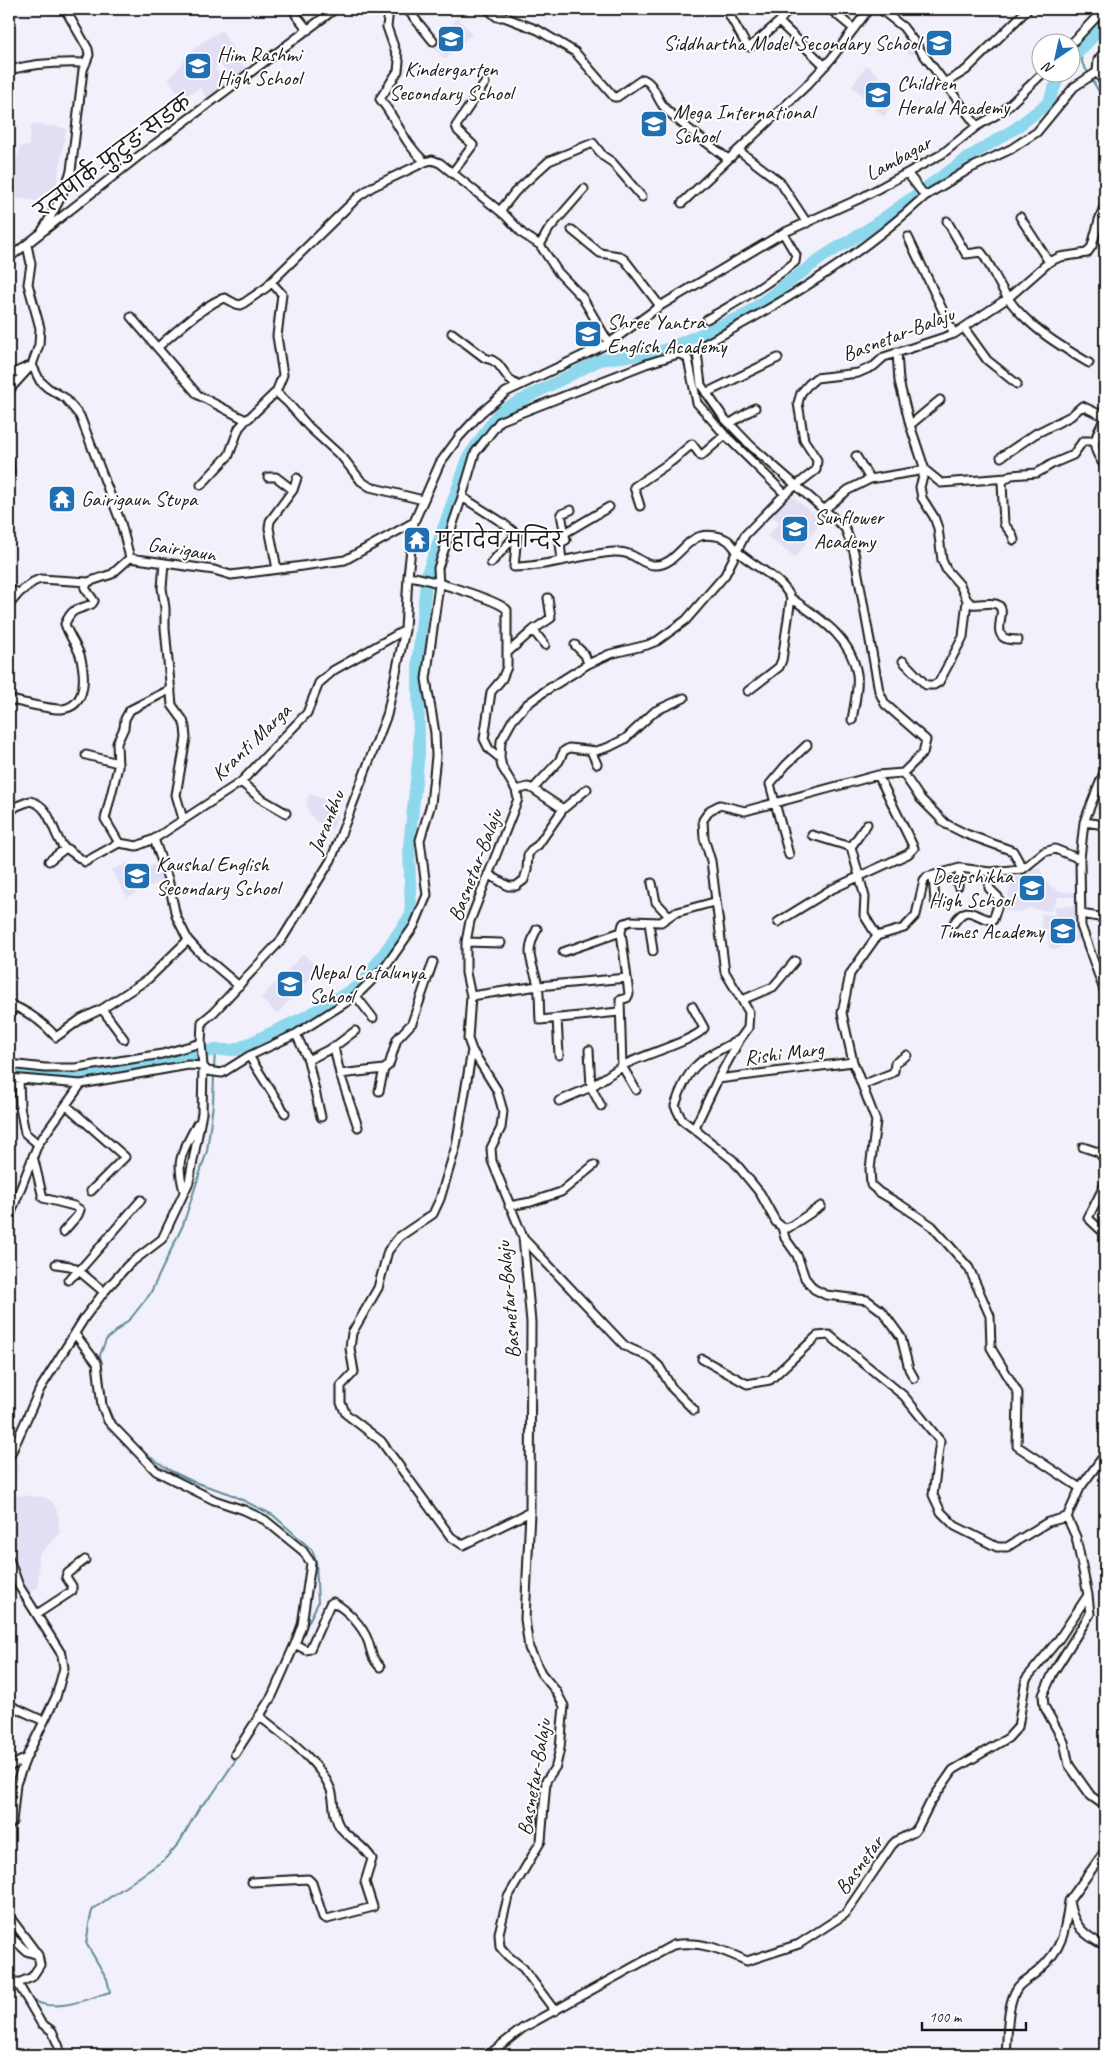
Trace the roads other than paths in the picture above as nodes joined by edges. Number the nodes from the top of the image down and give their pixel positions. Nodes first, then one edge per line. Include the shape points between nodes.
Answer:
1 (65, 9) edge
2 (298, 9) edge
3 (335, 9) edge
4 (389, 9) edge
5 (407, 9) edge
6 (489, 9) edge
7 (726, 9) edge
8 (789, 9) edge
9 (830, 9) edge
10 (869, 9) edge
11 (880, 9) edge
12 (1028, 9) edge
13 (1104, 9) edge
14 (779, 22) junction
15 (854, 29) junction
16 (308, 30) junction
17 (1082, 33) edge
18 (433, 42) dead end
19 (1105, 51) edge
20 (86, 63) junction
21 (825, 66) junction
22 (9, 70) edge
23 (1093, 74) junction
24 (1033, 82) edge
25 (485, 83) dead end
26 (945, 83) junction
27 (1105, 84) edge
28 (977, 126) junction
29 (738, 150) junction
30 (728, 159) junction
31 (425, 162) junction
32 (453, 172) junction
33 (908, 174) junction
34 (584, 190) dead end
35 (924, 194) junction
36 (642, 198) dead end
37 (682, 203) dead end
38 (1105, 204) edge
39 (500, 211) junction
40 (1020, 217) dead end
41 (947, 221) dead end
42 (806, 223) junction
43 (572, 230) dead end
44 (783, 233) junction
45 (38, 236) junction
46 (908, 237) dead end
47 (27, 245) junction
48 (540, 245) junction
49 (9, 258) edge
50 (1049, 262) junction
51 (271, 282) junction
52 (1008, 298) junction
53 (660, 306) junction
54 (131, 316) dead end
55 (707, 319) dead end
56 (964, 328) junction
57 (452, 332) dead end
58 (954, 334) junction
59 (609, 343) junction
60 (158, 347) junction
61 (897, 352) junction
62 (778, 358) dead end
63 (1089, 363) dead end
64 (32, 364) junction
65 (9, 374) edge
66 (1017, 384) dead end
67 (518, 386) junction
68 (276, 392) junction
69 (706, 393) junction
70 (9, 394) edge
71 (940, 400) dead end
72 (755, 408) dead end
73 (1105, 417) edge
74 (724, 418) junction
75 (246, 420) junction
76 (717, 424) junction
77 (729, 424) junction
78 (910, 425) junction
79 (725, 435) junction
80 (1094, 441) junction
81 (856, 456) dead end
82 (1001, 458) dead end
83 (9, 461) edge
84 (1105, 466) edge
85 (925, 470) junction
86 (10, 473) dead end
87 (268, 477) dead end
88 (297, 478) dead end
89 (1007, 478) junction
90 (870, 479) junction
91 (201, 484) dead end
92 (795, 486) junction
93 (293, 490) junction
94 (785, 494) junction
95 (462, 497) junction
96 (423, 500) junction
97 (640, 506) dead end
98 (609, 507) dead end
99 (825, 509) junction
100 (571, 510) dead end
101 (414, 522) junction
102 (565, 532) junction
103 (517, 534) junction
104 (1014, 540) dead end
105 (737, 551) junction
106 (130, 558) junction
107 (562, 560) junction
108 (164, 563) junction
109 (491, 563) dead end
110 (277, 569) junction
111 (408, 576) junction
112 (88, 582) junction
113 (436, 584) junction
114 (9, 589) edge
115 (19, 593) junction
116 (548, 598) dead end
117 (791, 598) junction
118 (968, 600) junction
119 (9, 605) edge
120 (405, 630) junction
121 (533, 630) junction
122 (1018, 640) dead end
123 (545, 644) dead end
124 (575, 645) dead end
125 (507, 653) junction
126 (903, 662) dead end
127 (588, 664) junction
128 (171, 689) junction
129 (748, 691) dead end
130 (684, 698) dead end
131 (9, 700) edge
132 (852, 720) dead end
133 (807, 745) dead end
134 (591, 751) junction
135 (86, 755) dead end
136 (500, 758) junction
137 (118, 763) junction
138 (597, 764) dead end
139 (1105, 770) edge
140 (903, 773) junction
141 (878, 776) junction
142 (242, 782) junction
143 (533, 789) junction
144 (587, 789) dead end
145 (516, 790) junction
146 (774, 803) junction
147 (563, 809) junction
148 (9, 812) edge
149 (286, 813) dead end
150 (183, 819) junction
151 (1084, 822) junction
152 (867, 824) dead end
153 (1105, 825) edge
154 (812, 835) dead end
155 (154, 839) junction
156 (120, 843) junction
157 (851, 847) junction
158 (65, 849) junction
159 (789, 855) dead end
160 (1080, 859) junction
161 (49, 860) dead end
162 (960, 868) junction
163 (1024, 869) junction
164 (990, 872) junction
165 (488, 874) junction
166 (859, 875) junction
167 (934, 876) junction
168 (652, 883) dead end
169 (958, 886) dead end
170 (935, 901) dead end
171 (714, 902) junction
172 (1081, 914) junction
173 (669, 916) junction
174 (1105, 918) edge
175 (649, 922) junction
176 (778, 922) dead end
177 (954, 923) dead end
178 (537, 929) dead end
179 (621, 932) junction
180 (877, 936) junction
181 (188, 940) junction
182 (466, 942) junction
183 (501, 943) dead end
184 (653, 951) dead end
185 (562, 952) dead end
186 (795, 961) dead end
187 (433, 962) dead end
188 (627, 978) junction
189 (239, 986) junction
190 (538, 986) junction
191 (1105, 994) edge
192 (356, 996) junction
193 (471, 996) junction
194 (742, 1000) junction
195 (11, 1005) edge
196 (692, 1006) dead end
197 (102, 1009) junction
198 (619, 1012) junction
199 (9, 1017) edge
200 (373, 1018) dead end
201 (557, 1018) junction
202 (355, 1031) dead end
203 (296, 1034) junction
204 (124, 1039) dead end
205 (740, 1039) junction
206 (201, 1043) junction
207 (334, 1047) junction
208 (472, 1050) junction
209 (589, 1050) dead end
210 (249, 1056) junction
211 (559, 1056) dead end
212 (907, 1056) dead end
213 (308, 1060) junction
214 (853, 1062) junction
215 (9, 1064) edge
216 (622, 1066) junction
217 (205, 1068) junction
218 (384, 1069) junction
219 (340, 1074) junction
220 (9, 1078) edge
221 (19, 1079) junction
222 (718, 1079) junction
223 (81, 1084) junction
224 (862, 1085) junction
225 (591, 1086) junction
226 (636, 1090) dead end
227 (379, 1091) dead end
228 (558, 1101) dead end
229 (66, 1105) junction
230 (601, 1106) dead end
231 (285, 1113) dead end
232 (202, 1117) junction
233 (321, 1117) dead end
234 (358, 1128) dead end
235 (699, 1133) junction
236 (38, 1144) junction
237 (1083, 1146) dead end
238 (33, 1156) junction
239 (1105, 1160) edge
240 (594, 1166) dead end
241 (1105, 1184) edge
242 (91, 1191) dead end
243 (184, 1192) junction
244 (141, 1200) dead end
245 (509, 1206) junction
246 (821, 1206) dead end
247 (9, 1218) edge
248 (782, 1227) junction
249 (63, 1232) dead end
250 (1105, 1234) edge
251 (523, 1237) junction
252 (56, 1264) dead end
253 (79, 1271) junction
254 (68, 1280) dead end
255 (104, 1292) junction
256 (75, 1334) junction
257 (702, 1359) dead end
258 (914, 1378) dead end
259 (694, 1410) dead end
260 (1105, 1454) edge
261 (9, 1458) edge
262 (1080, 1488) junction
263 (530, 1512) junction
264 (1067, 1517) junction
265 (9, 1558) edge
266 (85, 1560) dead end
267 (1088, 1595) junction
268 (36, 1614) junction
269 (295, 1644) junction
270 (380, 1666) dead end
271 (9, 1706) edge
272 (259, 1716) junction
273 (44, 1721) junction
274 (235, 1754) dead end
275 (26, 1758) junction
276 (9, 1767) edge
277 (1105, 1806) edge
278 (9, 1826) edge
279 (1105, 1851) edge
280 (252, 1882) dead end
281 (1069, 1901) junction
282 (9, 1916) edge
283 (9, 1935) edge
284 (1105, 1946) edge
285 (38, 1955) junction
286 (19, 1985) junction
287 (9, 1987) edge
288 (555, 2011) junction
289 (59, 2055) edge
290 (488, 2055) edge
291 (1006, 2055) edge

1 - 20 street via 88,49
2 - 16 street via 296,15
3 - 16 street, रत्नपार्क-फुटुङ सडक
4 - 31 street via 387,28 399,61 398,71 380,99 389,108 408,145
5 - 18 street
6 - 30 street via 497,17 538,30 574,52 614,97 643,79 648,81 663,105
7 - 14 street via 750,47
8 - 14 street
9 - 15 street
10 - 15 street
11 - 26 street via 903,27
12 - 26 street via 966,70
13 - 17 street
14 - 21 street
15 - 21 street
16 - 45 street, रत्नपार्क-फुटुङ सडक
19 - 23 street
20 - 22 street via 35,63
20 - 45 street via 71,171 54,211
21 - 29 street
23 - 27 street
23 - 35 street via 1074,87 1037,132
24 - 28 street, Lambagar via 1003,111
25 - 32 street via 456,126 473,145
26 - 28 street
28 - 33 street, Lambagar via 942,154
29 - 30 street
29 - 42 street via 780,182
30 - 37 street
31 - 32 street via 432,160
31 - 51 street via 359,196
32 - 39 street
33 - 35 street
33 - 42 street, Lambagar
34 - 48 street via 549,229
35 - 69 street via 892,226 807,286 700,348 697,352 701,386
36 - 39 street via 592,143 549,161 515,192
38 - 50 street, Basnetar-Balaju via 1087,253
39 - 48 street via 523,234
40 - 50 street
41 - 52 street via 966,254 981,252
42 - 44 street, Lambagar
43 - 53 street via 600,253 626,260
44 - 53 street, Lambagar
44 - 55 street via 796,255 795,262 744,299
45 - 47 street, रत्नपार्क-फुटुङ सडक
46 - 58 street
47 - 49 street, रत्नपार्क-फुटुङ सडक
47 - 64 street via 31,264 28,284 40,328
48 - 59 street via 558,272 582,297
50 - 52 street, Basnetar-Balaju
51 - 60 street via 241,305 225,298 217,301
51 - 68 street via 282,294 276,336 284,375
52 - 56 street, Basnetar-Balaju
52 - 63 street via 1036,327
53 - 59 street, Lambagar
54 - 60 street
56 - 58 street, Basnetar-Balaju
56 - 66 street via 987,360
57 - 67 street via 498,364
58 - 61 street, Basnetar-Balaju
59 - 67 street, Jarankhu
60 - 75 street via 198,395
61 - 78 street
61 - 92 street, Basnetar-Balaju via 858,373 816,378 801,393 798,403 804,440 817,460 816,470
62 - 69 street
64 - 65 street
64 - 70 street via 10,388
64 - 106 street, Gairigaun via 40,380 65,398 80,416 121,523
67 - 96 street, Jarankhu via 482,412 460,437 440,463
68 - 75 street
68 - 96 street via 343,458 361,481
69 - 74 street
71 - 78 street
72 - 77 street
73 - 80 street
73 - 82 street via 1082,406
74 - 76 street
74 - 77 street
75 - 91 street via 239,428 229,455
76 - 79 street
76 - 95 street via 697,403 688,359 678,354 500,421 475,453
77 - 92 street
78 - 85 street
79 - 94 street
79 - 97 street via 701,456 692,444 634,487
80 - 84 street via 1097,456
80 - 89 street via 1083,441 1073,455 1037,473
81 - 90 street
83 - 86 street
85 - 89 street via 941,483
85 - 90 street
85 - 118 street via 920,488 938,528 942,560
87 - 93 street via 276,477
88 - 93 street
89 - 104 street via 1002,482 1004,524
90 - 99 street via 848,490
92 - 94 street, Basnetar-Balaju
92 - 99 street
93 - 110 street via 270,521
94 - 105 street, Basnetar-Balaju via 745,535
95 - 103 street
95 - 113 street via 438,568
96 - 101 street, Jarankhu
98 - 102 street
99 - 140 street via 845,528 854,552 879,691 885,704 926,740 923,753
100 - 102 street via 561,514
101 - 110 street, Gairigaun via 345,560
101 - 111 street, Jarankhu
102 - 107 street via 566,540 560,543
103 - 107 street via 514,567
103 - 109 street
105 - 107 street via 727,540 708,534 699,536 662,564 652,566 629,552
105 - 117 street via 781,584
105 - 127 street, Basnetar-Balaju via 725,575 686,620 647,646 610,654
106 - 108 street, Gairigaun
106 - 112 street via 112,574
108 - 110 street, Gairigaun via 231,575
108 - 128 street via 162,588
111 - 113 street via 421,577
111 - 120 street, Jarankhu
112 - 115 street via 40,579
112 - 131 street via 85,588 94,601 73,610 65,624 79,654 84,676 85,685 76,702 62,709
113 - 125 street via 504,606
113 - 192 street via 426,679 436,756 431,804 420,840 427,895 414,926 386,966
114 - 115 street
115 - 119 street
116 - 121 street via 551,618
117 - 129 street via 779,667
117 - 132 street via 842,638 857,676
118 - 122 street via 972,604 996,603 1000,606 1001,635
118 - 126 street via 963,638 939,682 926,685
120 - 142 street, Kranti Marga via 324,678 307,713
120 - 189 street, Jarankhu via 387,715 331,860 282,939
121 - 123 street
121 - 125 street
124 - 127 street via 585,655
125 - 136 street via 507,667 490,692 484,739 489,749
127 - 136 street, Basnetar-Balaju via 526,705 512,720 501,741
128 - 137 street via 130,710 118,743
128 - 150 street via 172,705 185,727 176,795
130 - 134 street via 654,710 625,739
133 - 146 street via 770,784
134 - 138 street
134 - 143 street via 569,748 564,751
135 - 137 street
136 - 145 street, Basnetar-Balaju
137 - 156 street via 105,819
139 - 151 street
140 - 141 street
140 - 163 street via 920,798 946,824 1013,851
141 - 146 street
141 - 166 street via 914,848 908,854
142 - 149 street via 260,798
142 - 150 street, Kranti Marga
143 - 145 street
143 - 147 street
144 - 147 street
145 - 165 street, Basnetar-Balaju via 517,804
146 - 159 street
146 - 171 street via 745,811 720,805 710,810 703,820
147 - 165 street via 528,855 524,880 516,886 508,886
148 - 158 street via 30,801 41,805
150 - 155 street, Kranti Marga
151 - 153 street
151 - 160 street
152 - 157 street
154 - 157 street
155 - 156 street via 137,846
155 - 181 street via 168,878 176,916
156 - 158 street via 85,862
157 - 166 street
158 - 161 street
160 - 163 street via 1055,849 1044,852
160 - 172 street
162 - 164 street
162 - 167 street
162 - 169 street
163 - 164 street
164 - 177 street via 989,888 999,902 993,920 968,911
165 - 182 street, Basnetar-Balaju via 470,921
166 - 176 street
166 - 180 street via 865,897 864,915
167 - 170 street
167 - 180 street via 924,880 916,915 904,928
168 - 173 street via 656,902
171 - 173 street
171 - 194 street via 725,972
172 - 174 street
172 - 191 street via 1081,926
173 - 175 street via 660,922
175 - 179 street via 631,921 623,924
175 - 184 street
178 - 190 street via 531,941 529,959
179 - 185 street
179 - 188 street
180 - 214 street via 850,974 842,1013
181 - 189 street
181 - 197 street via 148,979
182 - 183 street
182 - 193 street, Basnetar-Balaju via 466,973
186 - 194 street via 773,987
187 - 218 street via 412,1023 397,1039 389,1064
188 - 190 street
188 - 198 street via 629,994 620,1000
189 - 206 street, Jarankhu via 202,1022
190 - 193 street
190 - 201 street via 540,1020
192 - 200 street
192 - 203 street
193 - 208 street, Basnetar-Balaju via 468,1039
194 - 205 street via 749,1012 748,1028
195 - 197 street via 46,1026 56,1037
195 - 199 street
196 - 216 street via 704,1028 702,1031
197 - 204 street
198 - 201 street
198 - 216 street
201 - 211 street
202 - 207 street
203 - 210 street
203 - 213 street
205 - 222 street
205 - 235 street via 705,1058 689,1071 680,1090 675,1106 682,1120
206 - 215 street via 162,1054 76,1068
206 - 217 street, Jarankhu
207 - 213 street
207 - 219 street
208 - 245 street, Basnetar-Balaju via 497,1090 503,1110 501,1128 491,1148 492,1161
208 - 263 street via 456,1146 440,1199 433,1214 399,1237 388,1251 378,1288 352,1333 350,1348 354,1372 341,1386 341,1403 346,1414 381,1442 451,1537 463,1545
209 - 225 street
210 - 217 street via 222,1073
210 - 231 street
212 - 224 street via 895,1063 892,1073
213 - 233 street
214 - 222 street, Rishi Marg
214 - 224 street
216 - 225 street
216 - 226 street
217 - 223 street via 188,1065
217 - 232 street, Jarankhu
218 - 219 street
218 - 227 street
219 - 234 street
220 - 221 street
221 - 223 street
221 - 236 street via 25,1132
222 - 235 street via 695,1126
223 - 229 street
224 - 262 street via 876,1122 870,1169 872,1185 932,1226 969,1268 990,1316 991,1348 1018,1392 1017,1446
225 - 228 street
225 - 230 street
229 - 236 street
229 - 242 street via 125,1157
232 - 243 street, Jarankhu via 189,1182
232 - 243 street via 182,1154 178,1170
235 - 248 street via 733,1160
236 - 238 street
237 - 239 street via 1098,1152
238 - 247 street
238 - 249 street via 44,1198 80,1210
240 - 245 street via 561,1192
241 - 250 street via 1088,1218
243 - 255 street, Jarankhu via 162,1239 128,1265
244 - 253 street
245 - 251 street, Basnetar-Balaju
246 - 248 street via 788,1228
248 - 258 street via 784,1238 797,1255 805,1278 814,1289 826,1295 867,1300 882,1312 901,1337 908,1369
251 - 259 street via 625,1346 649,1357 659,1366 672,1388
251 - 263 street, Basnetar-Balaju via 531,1322
252 - 253 street
253 - 254 street
253 - 255 street
255 - 256 street, Jarankhu
256 - 261 street, Jarankhu via 40,1389
256 - 269 street via 97,1363 102,1406 108,1421 156,1471 214,1500 265,1520 308,1556 310,1576 302,1625
257 - 264 street via 746,1384 770,1380 818,1336 829,1335 904,1396 940,1441 934,1495 940,1512 955,1526 997,1547 1007,1547 1048,1522
260 - 262 street
262 - 264 street
263 - 288 street, Basnetar-Balaju via 525,1596 529,1648 541,1673 564,1706 556,1766 546,1781 541,1841 508,1897 499,1933 500,1947 522,1968
264 - 267 street via 1076,1537
265 - 268 street via 19,1586
266 - 268 street via 66,1577 72,1591
267 - 277 street via 1090,1614 1042,1695 1044,1706 1064,1742 1069,1765 1091,1796
267 - 288 street, Basnetar via 1059,1639 1026,1679 1018,1727 1008,1738 953,1770 918,1827 892,1845 845,1914 798,1944 747,1961 715,1947 688,1942 673,1945
268 - 273 street via 62,1655 64,1668 56,1697
269 - 270 street via 306,1650 312,1647 333,1602 348,1611 367,1639 372,1658
269 - 272 street via 272,1696
271 - 273 street
272 - 274 street
272 - 280 street via 318,1768 331,1790 339,1825 360,1843 372,1859 365,1882 373,1906 327,1919 323,1917 308,1879
273 - 275 street
275 - 276 street
275 - 278 street via 16,1784
279 - 281 street
281 - 284 street via 1071,1915 1087,1936
281 - 291 street via 1065,1932 1059,1946 1048,1962 1019,1987 1012,1998
282 - 285 street
283 - 285 street via 26,1951
285 - 286 street via 40,1965 32,1977
286 - 287 street
286 - 289 street via 41,2023 52,2032
288 - 290 street, Basnetar via 523,2028

